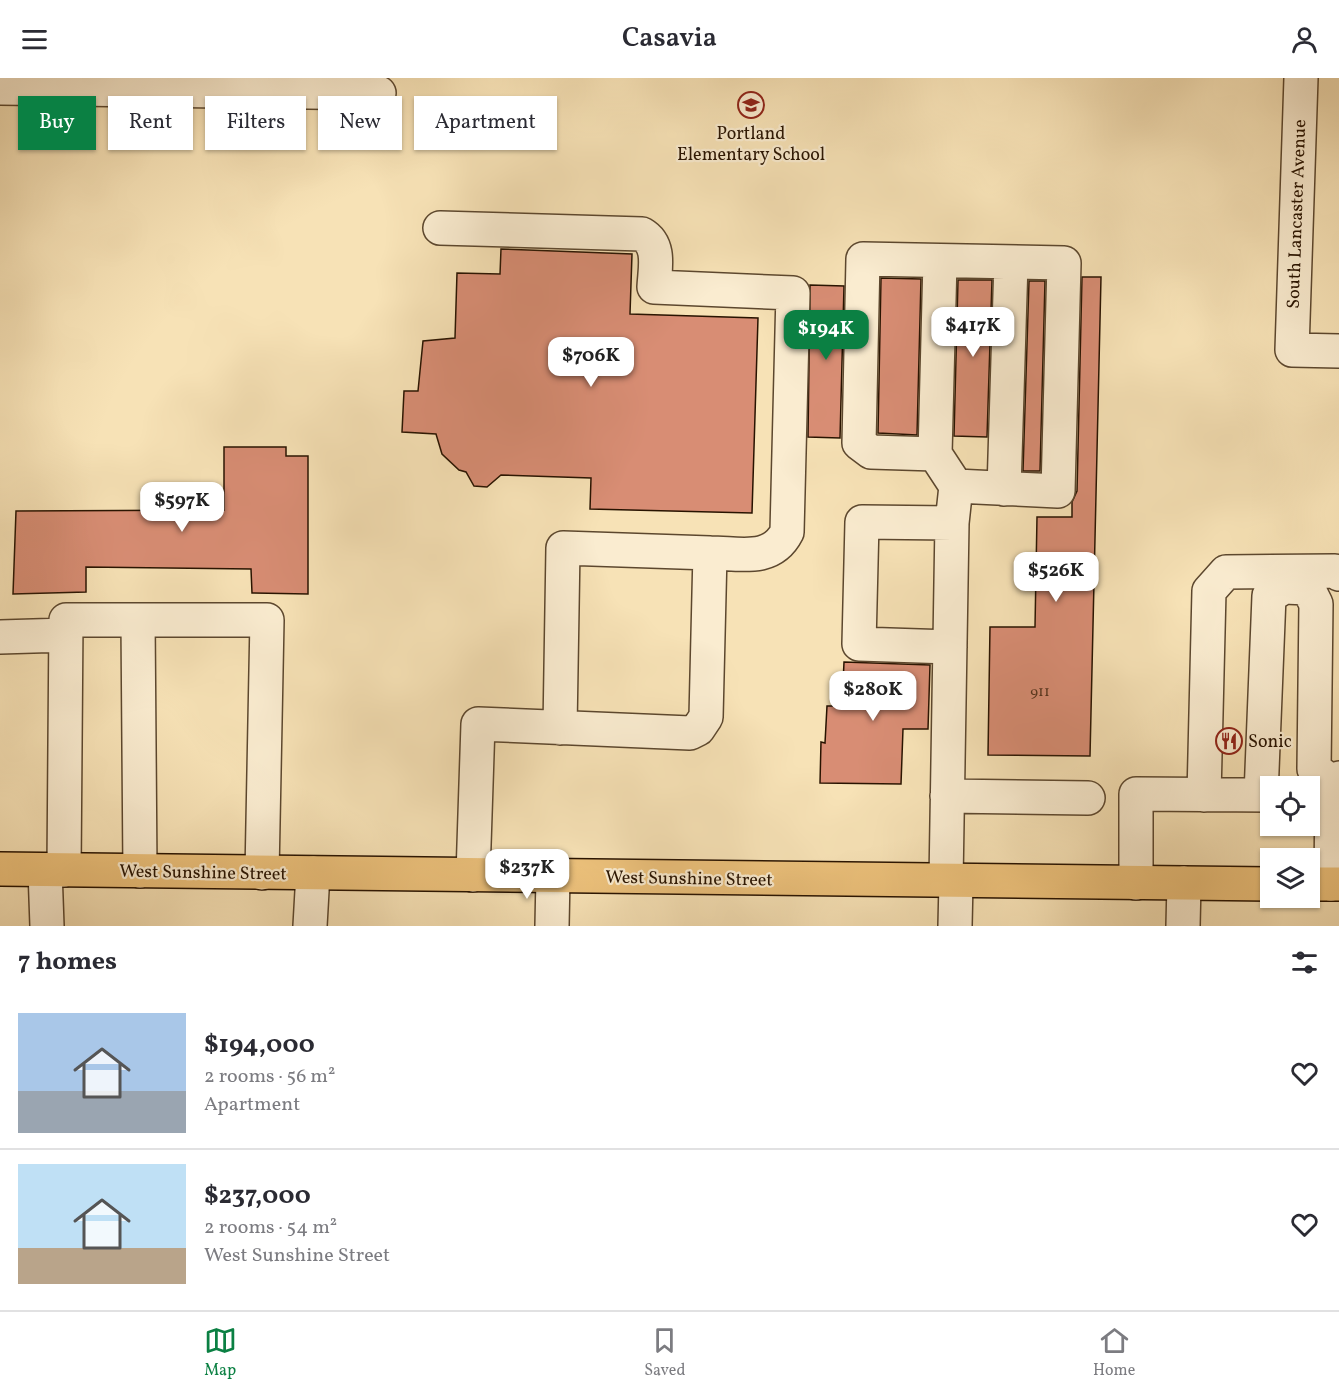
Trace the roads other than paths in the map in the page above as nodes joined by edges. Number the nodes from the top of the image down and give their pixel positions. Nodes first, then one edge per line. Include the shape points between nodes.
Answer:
1 (1301, 78) edge
2 (207, 85) edge
3 (0, 88) edge
4 (379, 93) dead end
5 (440, 228) dead end
6 (940, 261) junction
7 (1011, 262) junction
8 (1339, 351) edge
9 (936, 454) junction
10 (956, 486) junction
11 (1004, 489) junction
12 (952, 523) junction
13 (710, 553) junction
14 (1339, 574) edge
15 (138, 620) junction
16 (66, 635) junction
17 (0, 637) edge
18 (950, 647) junction
19 (560, 728) junction
20 (1266, 776) edge
21 (1319, 776) edge
22 (1328, 788) edge
23 (1204, 795) junction
24 (1260, 795) edge
25 (947, 796) junction
26 (1088, 798) dead end
27 (0, 869) edge
28 (54, 870) junction
29 (140, 871) junction
30 (262, 873) junction
31 (313, 873) junction
32 (473, 875) junction
33 (553, 876) junction
34 (951, 881) junction
35 (1136, 883) junction
36 (1184, 883) junction
37 (1260, 884) edge
38 (1326, 884) edge
39 (47, 926) edge
40 (310, 926) edge
41 (552, 926) edge
42 (955, 926) edge
43 (1183, 926) edge

1 - 8 street, South Lancaster Avenue via 1292,350
2 - 3 street
2 - 4 street
5 - 13 street via 642,234 655,247 654,287 794,293 787,532 774,550 760,554
6 - 7 street
6 - 9 street
6 - 9 street via 863,259 859,442 871,452
7 - 11 street
7 - 11 street via 1064,263 1058,491
9 - 10 street
10 - 11 street
10 - 12 street
12 - 18 street
12 - 18 street via 862,522 859,644
13 - 19 street via 706,717 698,729 690,733
13 - 19 street via 563,548
14 - 23 street via 1226,572 1209,591
15 - 16 street via 66,620
15 - 29 street
15 - 30 street via 267,620
16 - 17 street
16 - 28 street
18 - 25 street
19 - 32 street via 478,724
20 - 21 street via 1269,597 1284,587 1308,588 1316,604 1314,769
22 - 38 street
23 - 24 street
23 - 35 street via 1137,794
25 - 26 street
25 - 34 street
27 - 28 main road, West Sunshine Street
28 - 29 main road, West Sunshine Street
28 - 39 street
29 - 30 main road, West Sunshine Street
30 - 31 main road, West Sunshine Street
31 - 32 main road, West Sunshine Street
31 - 40 street
32 - 33 main road, West Sunshine Street
33 - 34 main road, West Sunshine Street
33 - 41 street
34 - 35 main road, West Sunshine Street
34 - 42 street
35 - 36 main road, West Sunshine Street
36 - 37 main road, West Sunshine Street
36 - 43 street

